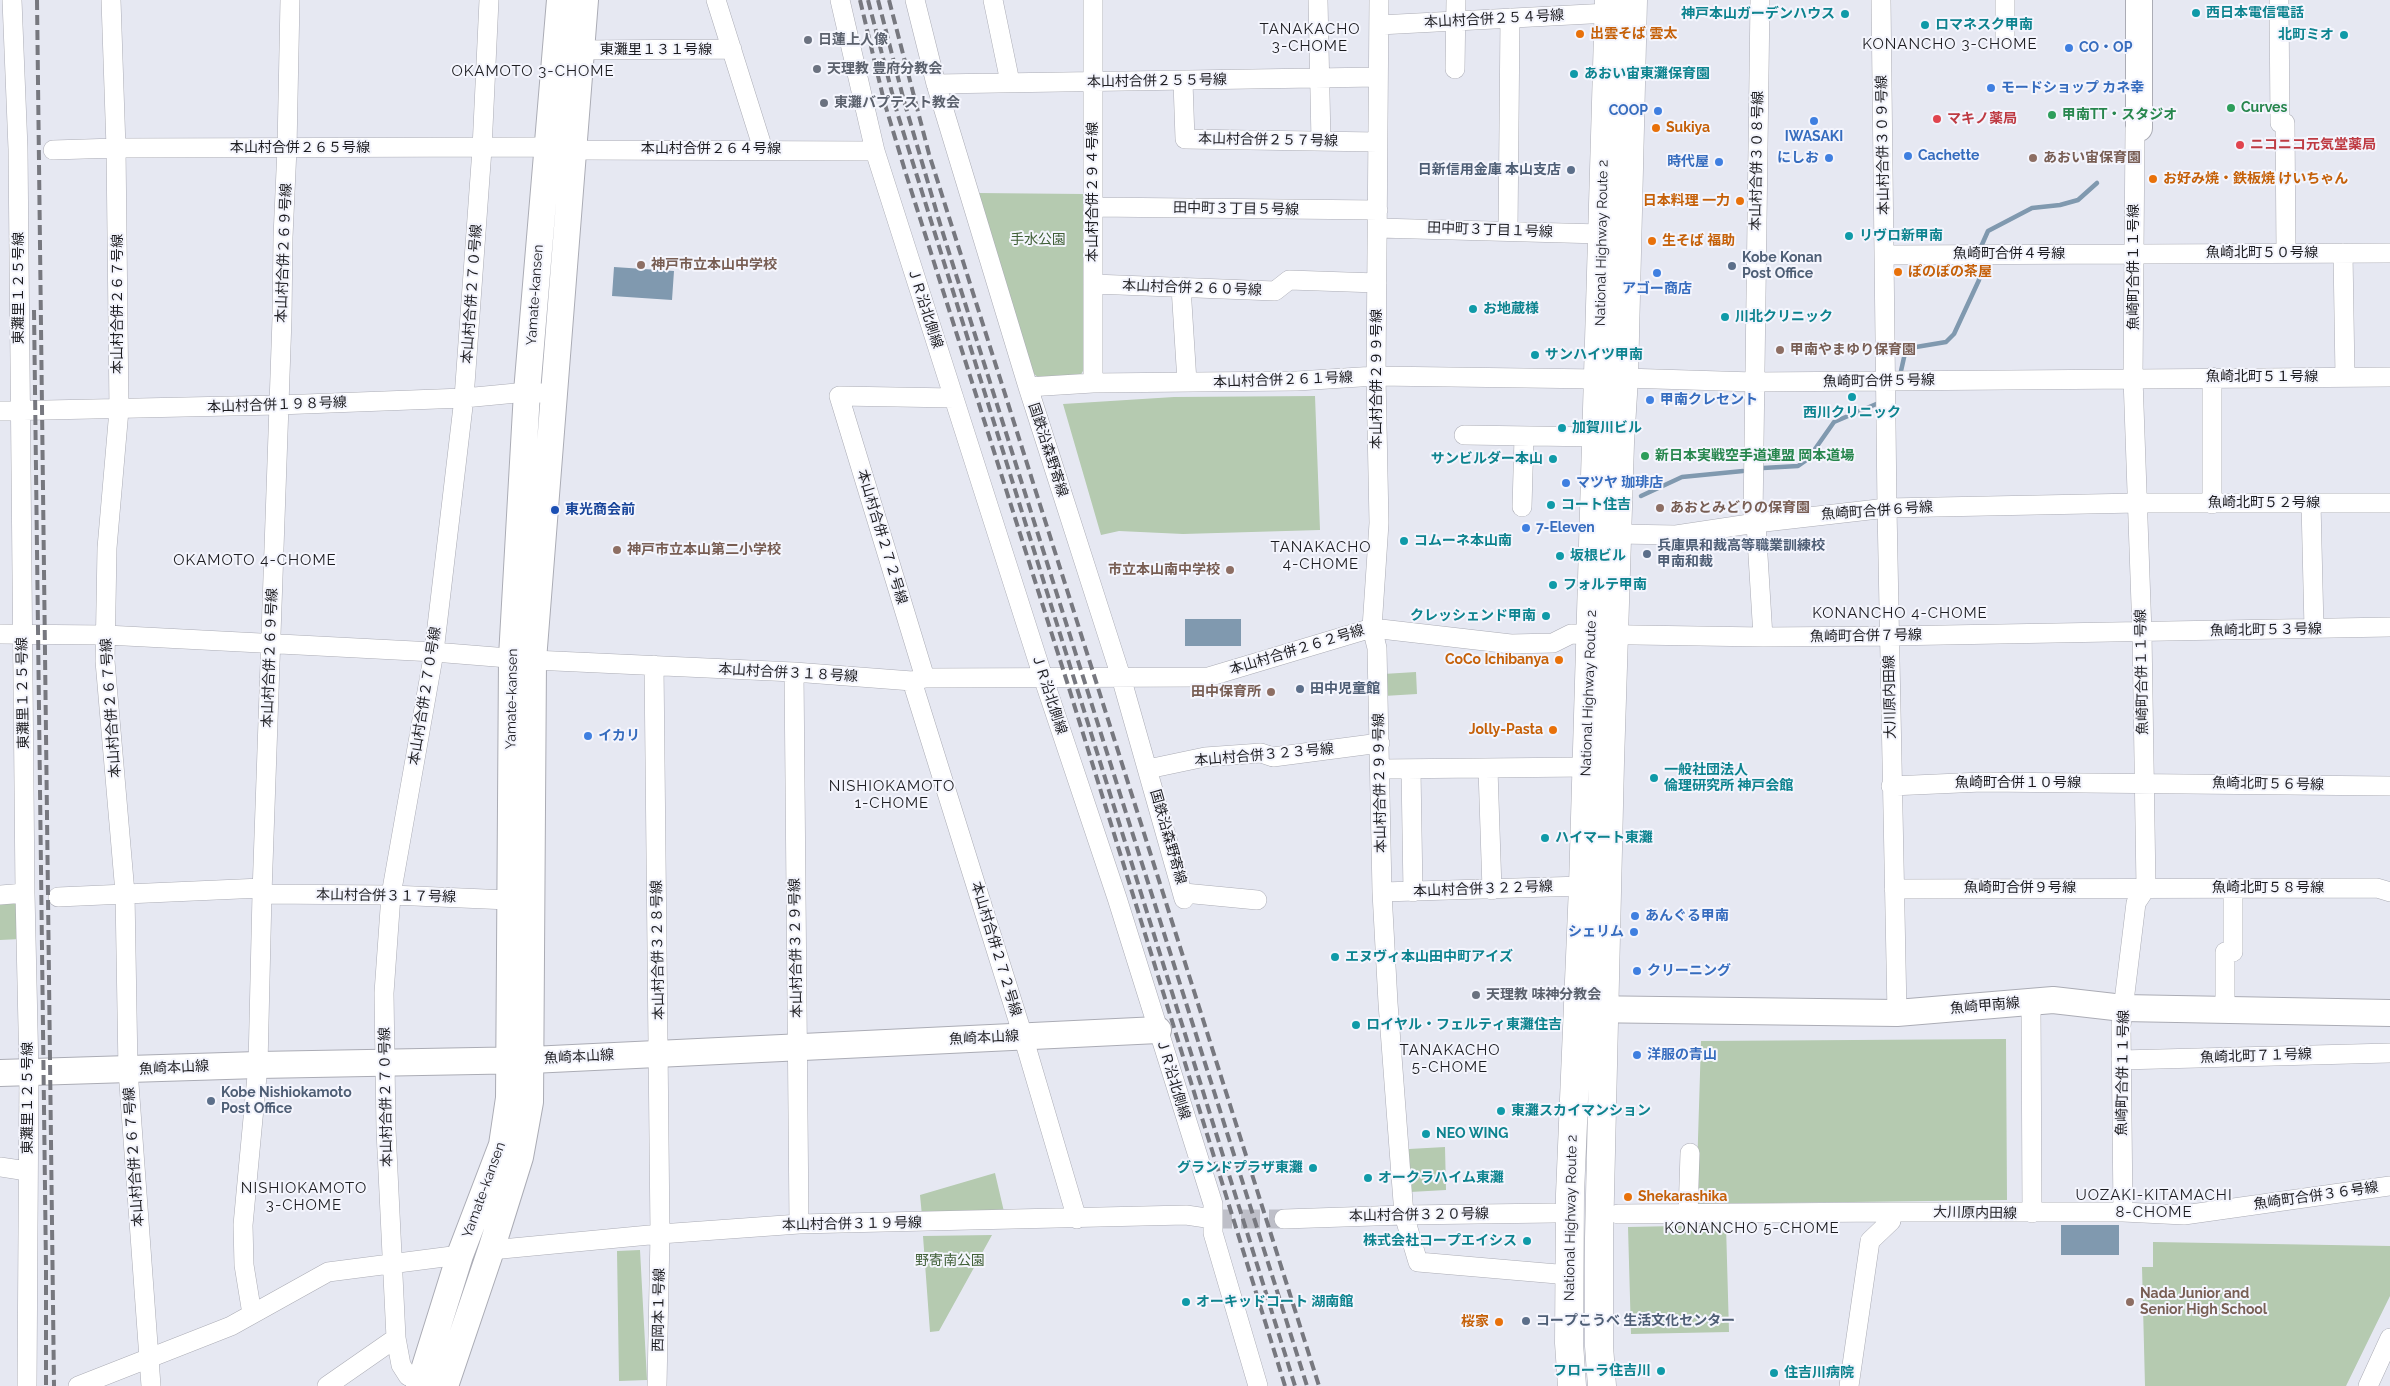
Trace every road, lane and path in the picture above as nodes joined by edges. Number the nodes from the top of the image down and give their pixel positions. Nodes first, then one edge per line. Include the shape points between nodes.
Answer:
1 (12, 0) edge
2 (111, 0) edge
3 (290, 0) edge
4 (490, 0) edge
5 (560, 0) edge
6 (585, 0) edge
7 (716, 0) edge
8 (840, 0) edge
9 (915, 0) edge
10 (993, 0) edge
11 (1093, 0) edge
12 (1318, 0) edge
13 (1379, 0) edge
14 (1456, 0) edge
15 (1633, 0) edge
16 (1760, 0) edge
17 (1881, 0) edge
18 (2005, 0) edge
19 (2139, 0) edge
20 (2279, 0) edge
21 (1609, 7) edge
22 (1510, 18) junction
23 (1456, 21) junction
24 (1379, 25) junction
25 (2005, 37) dead end
26 (581, 50) junction
27 (732, 50) junction
28 (1455, 69) dead end
29 (1378, 77) junction
30 (1320, 78) junction
31 (1010, 82) junction
32 (1093, 82) junction
33 (1183, 82) junction
34 (936, 84) junction
35 (2137, 128) joint
36 (1321, 141) junction
37 (1377, 142) junction
38 (1617, 144) junction
39 (116, 148) junction
40 (287, 148) junction
41 (546, 148) junction
42 (9, 149) edge
43 (482, 149) junction
44 (763, 149) junction
45 (53, 150) dead end
46 (573, 150) junction
47 (875, 151) junction
48 (1093, 207) junction
49 (1378, 219) junction
50 (1508, 231) junction
51 (1601, 234) junction
52 (2133, 253) junction
53 (2286, 253) junction
54 (2343, 253) junction
55 (2390, 253) edge
56 (1885, 255) junction
57 (1377, 283) junction
58 (1093, 284) junction
59 (1182, 287) junction
60 (1376, 376) junction
61 (2212, 377) junction
62 (2345, 377) junction
63 (2390, 377) edge
64 (1612, 378) junction
65 (2133, 378) junction
66 (1887, 381) junction
67 (1187, 382) junction
68 (1754, 382) junction
69 (1092, 383) junction
70 (1028, 387) junction
71 (527, 392) junction
72 (553, 394) junction
73 (464, 398) junction
74 (954, 398) junction
75 (278, 405) junction
76 (119, 410) junction
77 (0, 411) edge
78 (20, 411) junction
79 (1464, 435) dead end
80 (1524, 437) junction
81 (1598, 438) junction
82 (2311, 503) junction
83 (2390, 503) edge
84 (2138, 504) junction
85 (2212, 504) junction
86 (1522, 507) dead end
87 (1887, 508) junction
88 (1756, 523) junction
89 (1618, 534) junction
90 (2390, 627) edge
91 (1372, 628) junction
92 (2314, 629) junction
93 (2142, 633) junction
94 (0, 634) edge
95 (22, 634) junction
96 (106, 635) junction
97 (1602, 635) junction
98 (1889, 636) junction
99 (1763, 637) junction
100 (271, 645) junction
101 (434, 652) junction
102 (523, 658) junction
103 (654, 666) junction
104 (794, 672) junction
105 (1043, 677) junction
106 (1121, 677) junction
107 (918, 679) junction
108 (1380, 743) junction
109 (1587, 767) junction
110 (1148, 769) junction
111 (1380, 769) junction
112 (1488, 769) junction
113 (1410, 770) junction
114 (2145, 782) junction
115 (1891, 786) junction
116 (2390, 786) edge
117 (1583, 886) junction
118 (2146, 888) junction
119 (2233, 888) junction
120 (1894, 889) junction
121 (1492, 890) junction
122 (262, 891) junction
123 (1382, 892) junction
124 (1414, 892) junction
125 (2390, 892) edge
126 (24, 893) junction
127 (124, 893) junction
128 (0, 895) edge
129 (391, 895) junction
130 (58, 897) dead end
131 (510, 900) junction
132 (1258, 900) dead end
133 (2032, 1002) junction
134 (2123, 1008) junction
135 (1592, 1009) junction
136 (2226, 1010) junction
137 (2390, 1012) edge
138 (1897, 1013) junction
139 (1158, 1030) junction
140 (1023, 1036) junction
141 (797, 1048) junction
142 (659, 1053) junction
143 (2390, 1053) edge
144 (520, 1060) junction
145 (2121, 1060) junction
146 (385, 1064) junction
147 (258, 1065) junction
148 (128, 1070) junction
149 (0, 1073) edge
150 (29, 1073) junction
151 (1690, 1153) dead end
152 (0, 1167) edge
153 (28, 1171) junction
154 (2390, 1186) edge
155 (1891, 1212) junction
156 (2123, 1212) junction
157 (1554, 1213) dead end
158 (2032, 1213) junction
159 (1618, 1214) dead end
160 (1688, 1214) junction
161 (1404, 1215) junction
162 (1077, 1219) junction
163 (1213, 1219) junction
164 (1284, 1219) tunnel mouth
165 (798, 1224) junction
166 (660, 1234) junction
167 (491, 1250) junction
168 (460, 1255) junction
169 (392, 1263) junction
170 (1569, 1275) junction
171 (252, 1314) junction
172 (396, 1338) junction
173 (2390, 1338) edge
174 (148, 1357) junction
175 (428, 1384) edge
176 (27, 1386) edge
177 (78, 1386) edge
178 (151, 1386) edge
179 (327, 1386) edge
180 (657, 1386) edge
181 (1258, 1386) edge
182 (1572, 1386) edge
183 (1602, 1386) edge
184 (1849, 1386) edge
185 (2368, 1386) edge

1 - 42 street, 東灘里１２５号線
2 - 39 street, 本山村合併２６７号線
3 - 40 street, 本山村合併２６９号線
4 - 43 street, 本山村合併２７０号線
5 - 41 street, Yamate-kansen
6 - 26 street, Yamate-kansen
7 - 27 street
8 - 47 street, ＪＲ沿北側線
9 - 34 street, 国鉄沿森野寄線
10 - 31 street
11 - 32 street, 本山村合併２９４号線
12 - 30 street
13 - 24 street, 本山村合併２９９号線
14 - 23 street
15 - 38 highway, National Highway Route 2
16 - 68 street, 本山村合併３０８号線
17 - 56 street, 本山村合併３０９号線
18 - 25 street
19 - 35 street, 魚崎町合併１１号線
20 - 53 street
21 - 22 street, 本山村合併２５４号線
21 - 38 highway, National Highway Route 2
22 - 23 street, 本山村合併２５４号線
22 - 50 street
23 - 24 street, 本山村合併２５４号線
23 - 28 street
24 - 29 street, 本山村合併２９９号線
26 - 27 street, 東灘里１３１号線
26 - 46 street, Yamate-kansen
27 - 44 street
29 - 30 street, 本山村合併２５５号線
29 - 37 street, 本山村合併２９９号線
30 - 33 street, 本山村合併２５５号線
30 - 36 street
31 - 32 street, 本山村合併２５５号線
31 - 34 street, 本山村合併２５５号線
32 - 33 street, 本山村合併２５５号線
32 - 48 street, 本山村合併２９４号線
33 - 36 street, 本山村合併２５７号線 via 1186,139
34 - 70 street, 国鉄沿森野寄線
35 - 52 street, 魚崎町合併１１号線
36 - 37 street, 本山村合併２５７号線
37 - 49 street, 本山村合併２９９号線
38 - 51 highway, National Highway Route 2
38 - 64 highway, National Highway Route 2
39 - 40 street, 本山村合併２６５号線
39 - 45 street, 本山村合併２６５号線
39 - 76 street, 本山村合併２６７号線
40 - 43 street, 本山村合併２６５号線
40 - 75 street, 本山村合併２６９号線
41 - 43 street, 本山村合併２６５号線
41 - 46 street, 本山村合併２６４号線
41 - 71 street, Yamate-kansen
42 - 78 street, 東灘里１２５号線
43 - 73 street, 本山村合併２７０号線
44 - 46 street, 本山村合併２６４号線
44 - 47 street, 本山村合併２６４号線
46 - 72 street, Yamate-kansen
47 - 74 street, ＪＲ沿北側線
48 - 49 street, 田中町３丁目５号線
48 - 58 street, 本山村合併２９４号線
49 - 50 street, 田中町３丁目１号線
49 - 57 street, 本山村合併２９９号線
50 - 51 street, 田中町３丁目１号線
51 - 64 highway, National Highway Route 2
52 - 53 street, 魚崎北町５０号線
52 - 56 street, 魚崎町合併４号線
52 - 65 street, 魚崎町合併１１号線
53 - 54 street, 魚崎北町５０号線
54 - 55 street, 魚崎北町５０号線
54 - 62 street
56 - 66 street, 本山村合併３０９号線
57 - 59 street, 本山村合併２６０号線 via 1288,280 1275,291
57 - 60 street, 本山村合併２９９号線
58 - 59 street, 本山村合併２６０号線
58 - 69 street, 本山村合併２９４号線
59 - 67 street
60 - 64 street, 本山村合併２６１号線
60 - 67 street, 本山村合併２６１号線
60 - 91 street, 本山村合併２９９号線 via 1379,523
61 - 62 street, 魚崎北町５１号線
61 - 65 street, 魚崎北町５１号線
61 - 85 street
62 - 63 street, 魚崎北町５１号線
64 - 68 street, 魚崎町合併５号線
64 - 81 highway, National Highway Route 2
64 - 89 highway, National Highway Route 2
65 - 66 street, 魚崎町合併５号線
65 - 84 street, 魚崎町合併１１号線
66 - 68 street, 魚崎町合併５号線
66 - 87 street, 大川原内田線
67 - 69 street, 本山村合併２６１号線
68 - 88 street, 本山村合併３０８号線 via 1753,518
69 - 70 street, 本山村合併２６１号線
70 - 106 street, 国鉄沿森野寄線
71 - 72 street, 本山村合併１９８号線
71 - 73 street, 本山村合併１９８号線
71 - 102 street, Yamate-kansen
72 - 102 street, Yamate-kansen
73 - 75 street, 本山村合併１９８号線
73 - 101 street, 本山村合併２７０号線
74 - 105 street, ＪＲ沿北側線
74 - 107 street, 本山村合併２７２号線 via 840,396
75 - 76 street, 本山村合併１９８号線
75 - 100 street, 本山村合併２６９号線
76 - 78 street, 本山村合併１９８号線
76 - 96 street, 本山村合併２６７号線 via 106,548
77 - 78 street, 本山村合併１９８号線
78 - 95 street, 東灘里１２５号線
79 - 80 street
80 - 81 street
80 - 86 street
81 - 97 highway, National Highway Route 2
82 - 83 street, 魚崎北町５２号線
82 - 85 street, 魚崎北町５２号線
82 - 92 street
84 - 85 street, 魚崎北町５２号線
84 - 87 street, 魚崎町合併６号線
84 - 93 street, 魚崎町合併１１号線
87 - 88 street, 魚崎町合併６号線
87 - 98 street, 大川原内田線
88 - 89 street, 魚崎町合併６号線 via 1676,535
88 - 99 street, 本山村合併３０８号線
89 - 97 highway, National Highway Route 2
90 - 92 street, 魚崎北町５３号線
91 - 97 street, 本山村合併２６２号線 via 1511,644 1553,643 1571,634
91 - 106 street, 本山村合併２６２号線 via 1208,677
91 - 108 street, 本山村合併２９９号線 via 1377,648
92 - 93 street, 魚崎北町５３号線
93 - 98 street, 魚崎町合併７号線
93 - 114 street, 魚崎町合併１１号線
94 - 95 street, 本山村合併３１８号線
95 - 96 street, 本山村合併３１８号線
95 - 126 street, 東灘里１２５号線
96 - 100 street, 本山村合併３１８号線
96 - 127 street, 本山村合併２６７号線 via 105,661
97 - 99 street, 魚崎町合併７号線
97 - 109 highway, National Highway Route 2
97 - 135 highway, National Highway Route 2
98 - 99 street, 魚崎町合併７号線
98 - 115 street, 大川原内田線
100 - 101 street, 本山村合併３１８号線
100 - 122 street, 本山村合併２６９号線
101 - 102 street, 本山村合併３１８号線
101 - 129 street, 本山村合併２７０号線
102 - 103 street, 本山村合併３１８号線
102 - 131 street, Yamate-kansen
102 - 144 street, Yamate-kansen
103 - 104 street, 本山村合併３１８号線
103 - 142 street, 本山村合併３２８号線
104 - 107 street, 本山村合併３１８号線
104 - 141 street, 本山村合併３２９号線
105 - 106 street, 本山村合併２６２号線
105 - 107 street, 本山村合併３１８号線
105 - 139 street, ＪＲ沿北側線
106 - 110 street, 国鉄沿森野寄線
107 - 140 street, 本山村合併２７２号線
108 - 110 street, 本山村合併３２３号線 via 1273,757 1261,753 1205,758
108 - 111 street, 本山村合併２９９号線
109 - 112 street
109 - 117 highway, National Highway Route 2
110 - 132 street, 国鉄沿森野寄線 via 1184,896
111 - 113 street
111 - 123 street, 本山村合併２９９号線
112 - 113 street
112 - 121 street
113 - 124 street
114 - 115 street, 魚崎町合併１０号線 via 1982,782
114 - 116 street, 魚崎北町５６号線
114 - 118 street, 魚崎町合併１１号線
115 - 120 street, 大川原内田線
117 - 121 street, 本山村合併３２２号線
117 - 135 highway, National Highway Route 2
118 - 119 street, 魚崎北町５８号線
118 - 120 street, 魚崎町合併９号線
118 - 134 street, 魚崎町合併１１号線 via 2136,903
119 - 125 street, 魚崎北町５８号線 via 2377,888
119 - 136 street via 2234,952 2225,952
120 - 138 street, 大川原内田線
121 - 124 street, 本山村合併３２２号線
122 - 127 street, 本山村合併３１７号線
122 - 129 street, 本山村合併３１７号線
122 - 147 street, 本山村合併２６９号線
123 - 124 street, 本山村合併３２２号線
123 - 161 street, 本山村合併２９９号線
126 - 128 street
126 - 150 street, 東灘里１２５号線
127 - 130 street, 本山村合併３１７号線
127 - 148 street, 本山村合併２６７号線
129 - 131 street, 本山村合併３１７号線
129 - 146 street, 本山村合併２７０号線 via 384,993
131 - 144 street, Yamate-kansen
133 - 134 street, 魚崎甲南線 via 2053,1000
133 - 138 street, 魚崎甲南線
133 - 158 street, 大川原内田線
134 - 136 street, 魚崎甲南線
134 - 145 street, 魚崎町合併１１号線
135 - 138 street, 魚崎甲南線
135 - 170 highway, National Highway Route 2 via 1570,1194
135 - 183 highway, National Highway Route 2
136 - 137 street, 魚崎甲南線
139 - 140 street, 魚崎本山線
139 - 163 street, ＪＲ沿北側線 via 1213,1204
140 - 141 street, 魚崎本山線
140 - 162 street, 本山村合併２７２号線
141 - 142 street, 魚崎本山線
141 - 165 street, 本山村合併３２９号線
142 - 144 street, 魚崎本山線
142 - 166 street, 本山村合併３２８号線
143 - 145 street, 魚崎北町７１号線
144 - 146 street, 魚崎本山線
144 - 167 street, Yamate-kansen via 530,1102 520,1156
144 - 168 street, Yamate-kansen via 509,1098 502,1144
145 - 156 street, 魚崎町合併１１号線
146 - 147 street, 魚崎本山線
146 - 169 street, 本山村合併２７０号線
147 - 148 street, 魚崎本山線
147 - 171 street, 本山村合併２６９号線 via 243,1225 244,1265
148 - 150 street, 魚崎本山線
148 - 174 street, 本山村合併２６７号線
149 - 150 street, 魚崎本山線
150 - 153 street, 東灘里１２５号線
151 - 160 street
152 - 153 street
153 - 176 street, 東灘里１２５号線
154 - 156 street, 魚崎町合併３６号線 via 2184,1215
155 - 158 street, 大川原内田線
155 - 160 street, 大川原内田線
155 - 184 street via 1891,1221 1870,1241
156 - 158 street, 魚崎町合併３６号線
157 - 161 street, 本山村合併３２０号線
159 - 160 street, 大川原内田線
161 - 164 street, 本山村合併３２０号線
161 - 170 street, 本山村合併２９９号線 via 1418,1262
162 - 163 street, 本山村合併３１９号線 via 1186,1215
162 - 165 street, 本山村合併３１９号線
163 - 181 street, ＪＲ沿北側線 via 1213,1233
165 - 166 street, 本山村合併３１９号線
166 - 167 street, 本山村合併３１９号線
166 - 180 street, 西岡本１号線
167 - 175 street, Yamate-kansen
168 - 169 street
168 - 175 street, Yamate-kansen
169 - 171 street via 328,1272
169 - 172 street, 本山村合併２７０号線
170 - 182 highway, National Highway Route 2
171 - 174 street via 231,1326
172 - 175 street, 本山村合併２７０号線 via 401,1365 408,1376
172 - 179 street
173 - 185 street
174 - 177 street
174 - 178 street, 本山村合併２６７号線

